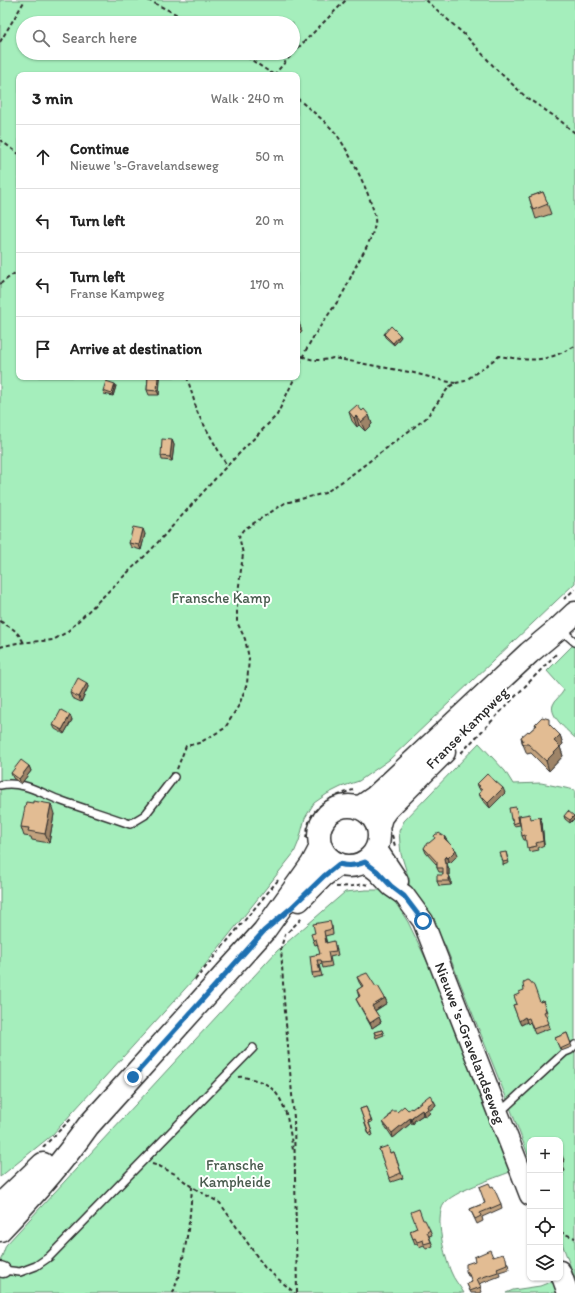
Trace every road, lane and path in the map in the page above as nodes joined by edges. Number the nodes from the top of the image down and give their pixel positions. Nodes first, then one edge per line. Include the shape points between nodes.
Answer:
1 (25, 0) edge
2 (148, 0) edge
3 (346, 0) edge
4 (426, 0) edge
5 (180, 16) edge
6 (0, 42) edge
7 (300, 46) edge
8 (252, 60) edge
9 (287, 60) edge
10 (270, 72) edge
11 (277, 72) edge
12 (300, 101) edge
13 (575, 133) edge
14 (0, 140) edge
15 (16, 152) edge
16 (16, 272) edge
17 (0, 284) edge
18 (575, 346) edge
19 (302, 356) junction
20 (300, 362) edge
21 (189, 380) edge
22 (294, 380) edge
23 (456, 383) junction
24 (227, 466) junction
25 (575, 613) edge
26 (0, 621) edge
27 (568, 636) edge
28 (24, 643) junction
29 (0, 647) edge
30 (460, 754) dead end
31 (174, 777) joint
32 (0, 785) edge
33 (359, 808) junction
34 (373, 846) junction
35 (322, 847) junction
36 (339, 864) junction
37 (364, 884) dead end
38 (336, 887) dead end
39 (303, 916) dead end
40 (264, 931) junction
41 (575, 1045) edge
42 (253, 1048) dead end
43 (222, 1079) junction
44 (498, 1114) junction
45 (88, 1126) junction
46 (294, 1157) junction
47 (142, 1161) junction
48 (527, 1187) edge
49 (192, 1188) junction
50 (0, 1205) edge
51 (0, 1230) edge
52 (563, 1233) edge
53 (575, 1238) edge
54 (2, 1270) edge
55 (563, 1279) edge
56 (173, 1293) edge
57 (296, 1293) edge
58 (568, 1293) edge

1 - 6 path
2 - 5 path
3 - 7 path
4 - 13 path via 527,98
8 - 10 path
9 - 11 path
12 - 19 path via 328,124 340,138 372,203 375,222 372,236 340,297
14 - 15 path
16 - 17 path
18 - 23 path via 547,359 530,360 499,356 465,381
19 - 20 path
19 - 23 path via 323,360 333,358
21 - 24 path via 198,414
22 - 24 path via 277,415
23 - 31 path via 448,387 426,418 326,493 285,503 243,530 239,536 243,554 237,622 245,639 249,658 247,684 239,705 225,728 199,743 186,746
24 - 28 path via 151,550 67,632 53,640
25 - 27 main road, Franse Kampweg
26 - 28 path via 19,633
27 - 30 path
27 - 33 main road, Franse Kampweg via 529,653 375,797
27 - 34 main road, Franse Kampweg via 536,659 387,809 381,817
28 - 29 path
31 - 32 lane via 145,815 130,824 61,801 29,787 8,783
33 - 34 main road via 376,822
33 - 35 main road via 343,807 327,816 319,833
34 - 36 main road via 357,865
34 - 44 main road, Nieuwe 's-Gravelandseweg via 377,871 404,896 423,921
35 - 36 main road via 328,858
35 - 40 main road
36 - 40 main road
37 - 38 path
39 - 46 path via 285,935 281,947 294,1118
40 - 45 main road
41 - 44 lane
42 - 43 lane
43 - 46 path via 242,1077 256,1080 263,1082 278,1094 286,1112
43 - 47 lane
44 - 48 main road, Nieuwe 's-Gravelandseweg
45 - 50 main road via 63,1145
45 - 51 main road via 26,1204
46 - 57 path
47 - 49 path via 175,1174
47 - 54 lane via 49,1257 36,1266 20,1272
49 - 56 path via 188,1232
49 - 57 path via 220,1203 265,1268
52 - 53 path
55 - 58 main road

